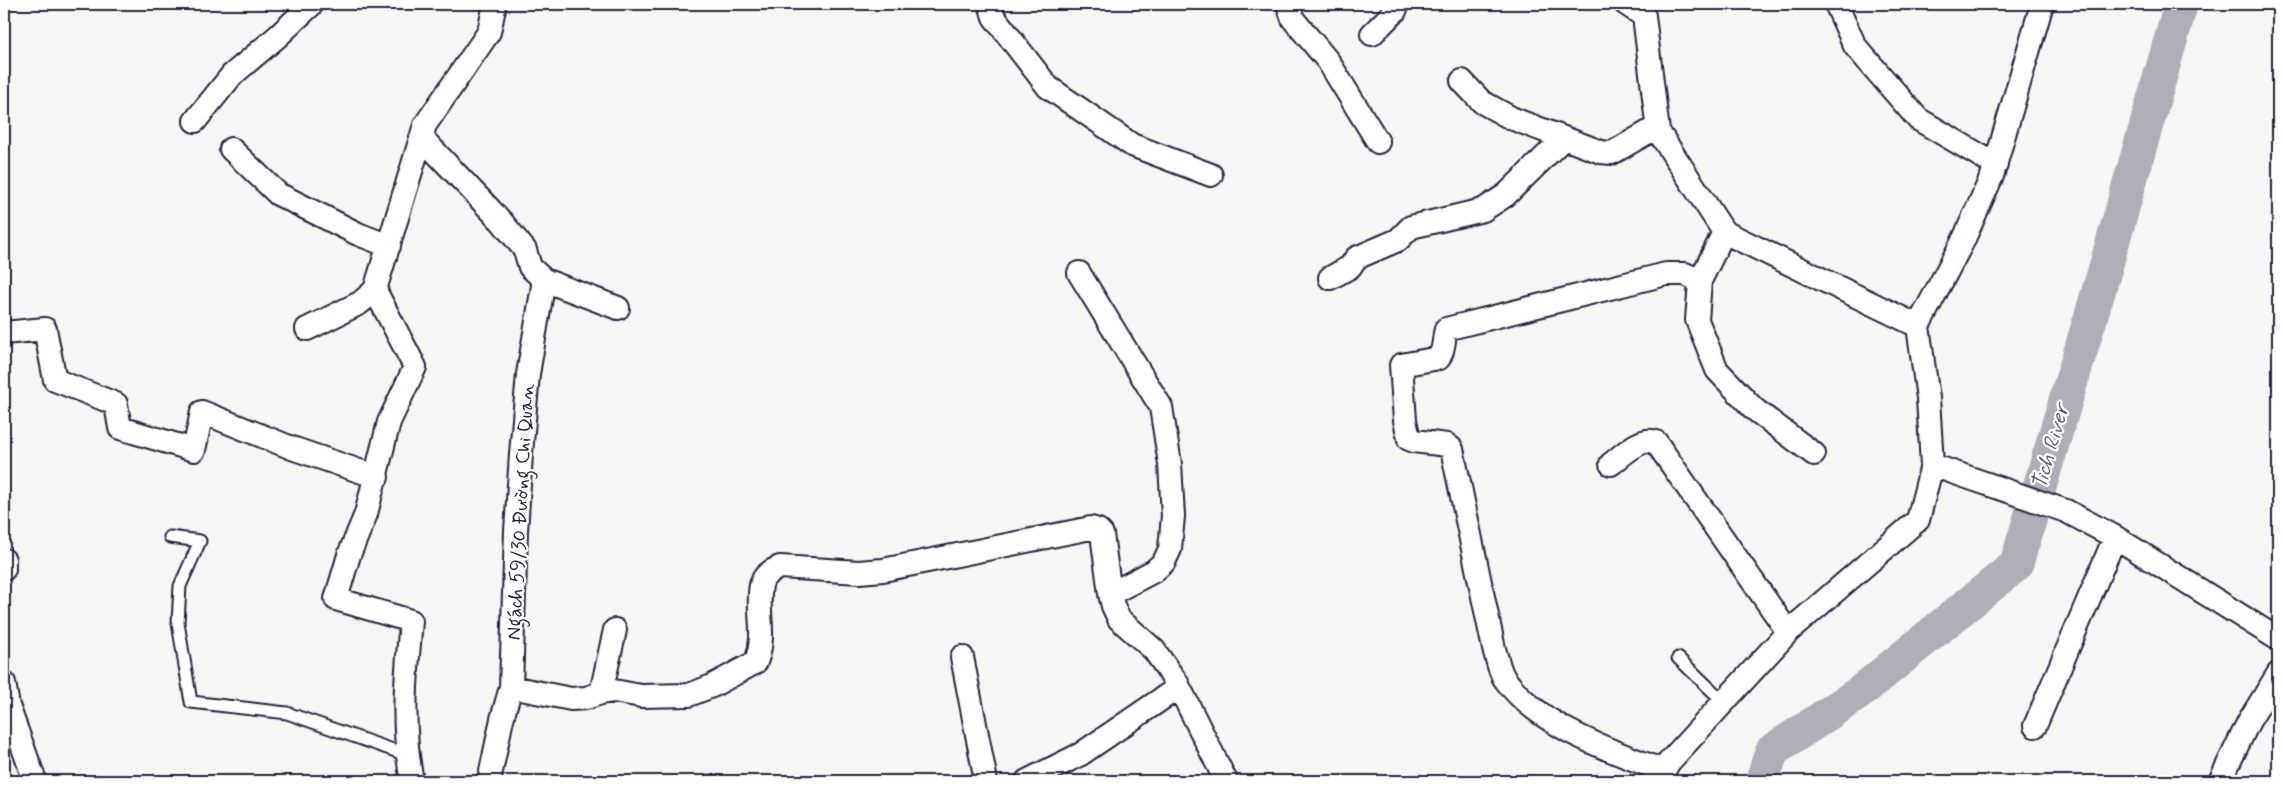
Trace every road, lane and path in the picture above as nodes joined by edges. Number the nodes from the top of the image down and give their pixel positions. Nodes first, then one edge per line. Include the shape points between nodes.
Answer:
1 (312, 4) edge
2 (495, 4) edge
3 (990, 4) edge
4 (1288, 4) edge
5 (1398, 4) edge
6 (1836, 4) edge
7 (2042, 4) edge
8 (1642, 8) edge
9 (1372, 34) dead end
10 (1462, 81) dead end
11 (195, 121) dead end
12 (1657, 127) junction
13 (422, 138) junction
14 (1564, 138) junction
15 (1378, 142) dead end
16 (231, 149) dead end
17 (1996, 165) junction
18 (1211, 175) dead end
19 (1724, 232) junction
20 (389, 246) junction
21 (1079, 273) dead end
22 (1330, 278) dead end
23 (544, 280) junction
24 (1700, 281) junction
25 (374, 290) junction
26 (618, 308) dead end
27 (1918, 326) junction
28 (307, 329) dead end
29 (4, 333) edge
30 (1814, 454) dead end
31 (1611, 464) dead end
32 (1940, 468) junction
33 (377, 477) junction
34 (170, 536) dead end
35 (2115, 537) junction
36 (4, 560) edge
37 (4, 568) edge
38 (1110, 594) junction
39 (615, 630) dead end
40 (1788, 632) junction
41 (2278, 639) edge
42 (962, 657) dead end
43 (1678, 658) dead end
44 (2278, 674) edge
45 (4, 683) edge
46 (512, 687) junction
47 (1179, 687) junction
48 (600, 692) junction
49 (1724, 702) junction
50 (2035, 726) dead end
51 (407, 755) junction
52 (1661, 776) edge
53 (35, 781) edge
54 (412, 781) edge
55 (489, 781) edge
56 (986, 781) edge
57 (1027, 781) edge
58 (1226, 781) edge
59 (2220, 781) edge

1 - 11 street via 232,74
2 - 13 street via 489,32 437,105 425,125
3 - 18 street via 994,17 1048,87 1132,145
4 - 15 street via 1293,19 1328,61
5 - 9 street
6 - 17 street via 1855,46 1918,119
7 - 17 street
8 - 12 street
10 - 14 street via 1482,102 1512,118
12 - 14 street via 1612,153
12 - 19 street
13 - 20 street
13 - 23 street via 525,250 530,267
14 - 22 street via 1506,195 1483,210 1411,228 1398,240 1356,258 1350,268
16 - 20 street via 278,194
17 - 27 street via 1963,241
19 - 24 street
19 - 27 street
20 - 25 street
21 - 38 street via 1161,407 1170,464 1173,516 1170,549 1164,562 1149,574
23 - 26 street
23 - 46 street, Ngách 59/30 Đường Chi Quan via 528,374 521,454
24 - 30 street via 1697,320 1717,370 1754,409
24 - 52 street via 1685,274 1666,274 1446,329 1445,349 1439,358 1401,365 1405,420 1410,439 1447,445 1452,449 1494,649 1503,676 1555,724
25 - 28 street via 360,303
25 - 33 street via 415,367 390,422
27 - 32 street
29 - 33 street via 45,329 55,380 116,404 120,428 194,450 202,412
31 - 40 street via 1647,440 1656,442
32 - 35 street via 2066,511
32 - 40 street via 1918,520
33 - 51 street via 336,599 412,621 404,698
34 - 51 lane via 200,541 180,586 178,623 191,702 286,713
35 - 41 street
35 - 50 street
36 - 37 street
38 - 47 street via 1119,618 1154,650
38 - 48 street via 1102,534 1091,528 883,570 859,572 780,567 769,572 761,584 762,646 756,662 689,695 641,696
39 - 48 street
40 - 49 street
42 - 56 street
43 - 49 lane
44 - 59 street via 2249,721
45 - 53 street via 8,706
46 - 48 street via 571,699 586,698
46 - 55 street, Ngách 59/30 Đường Chi Quan
47 - 57 street via 1081,754
47 - 58 street
49 - 52 street via 1669,762
51 - 54 street

